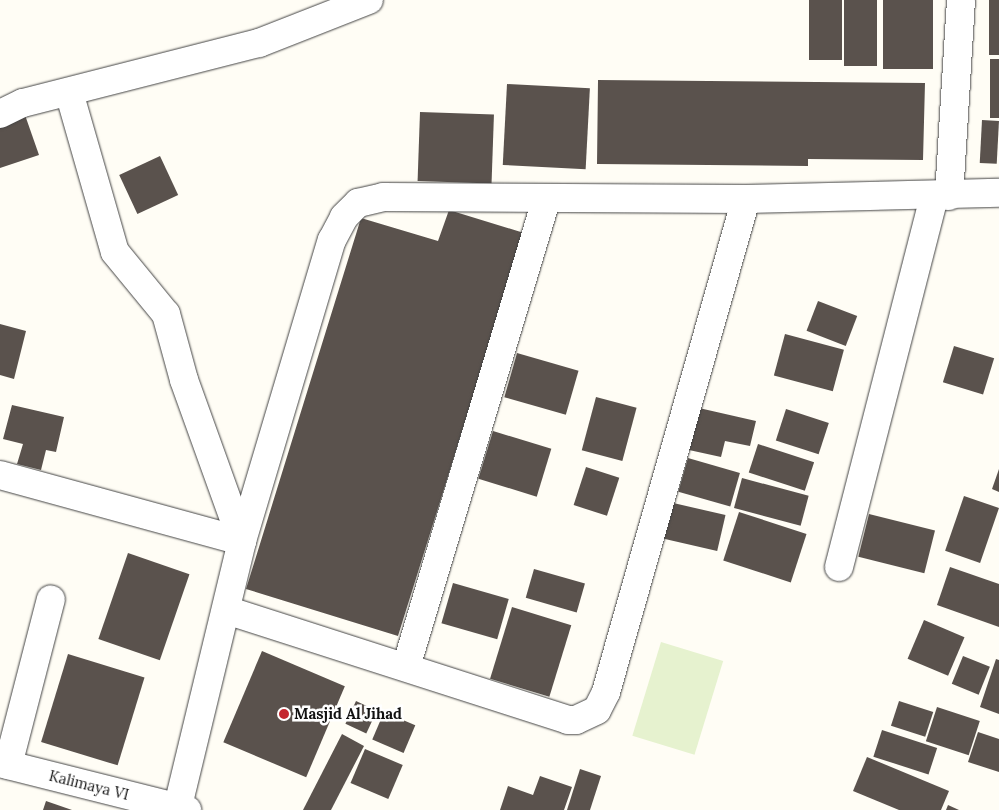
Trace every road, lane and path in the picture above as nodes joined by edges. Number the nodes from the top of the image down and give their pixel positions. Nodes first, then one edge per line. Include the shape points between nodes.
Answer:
1 (369, 0) edge
2 (961, 0) edge
3 (69, 92) junction
4 (0, 114) edge
5 (999, 192) edge
6 (942, 196) junction
7 (546, 199) junction
8 (746, 199) junction
9 (0, 475) edge
10 (242, 541) junction
11 (839, 567) dead end
12 (51, 599) dead end
13 (226, 610) junction
14 (406, 667) junction
15 (4, 764) edge
16 (180, 809) edge

1 - 3 street via 260,43
2 - 6 street
3 - 4 street via 23,103
3 - 10 street via 115,252 166,314 184,380
5 - 6 street
6 - 8 street
6 - 11 street
7 - 8 street
7 - 10 street via 383,197 358,203 344,217 332,240
7 - 14 street
8 - 14 street via 606,692 597,710 576,720 568,720
9 - 10 street
10 - 13 street
12 - 15 street
13 - 14 street
13 - 16 street
15 - 16 street, Kalimaya VI

